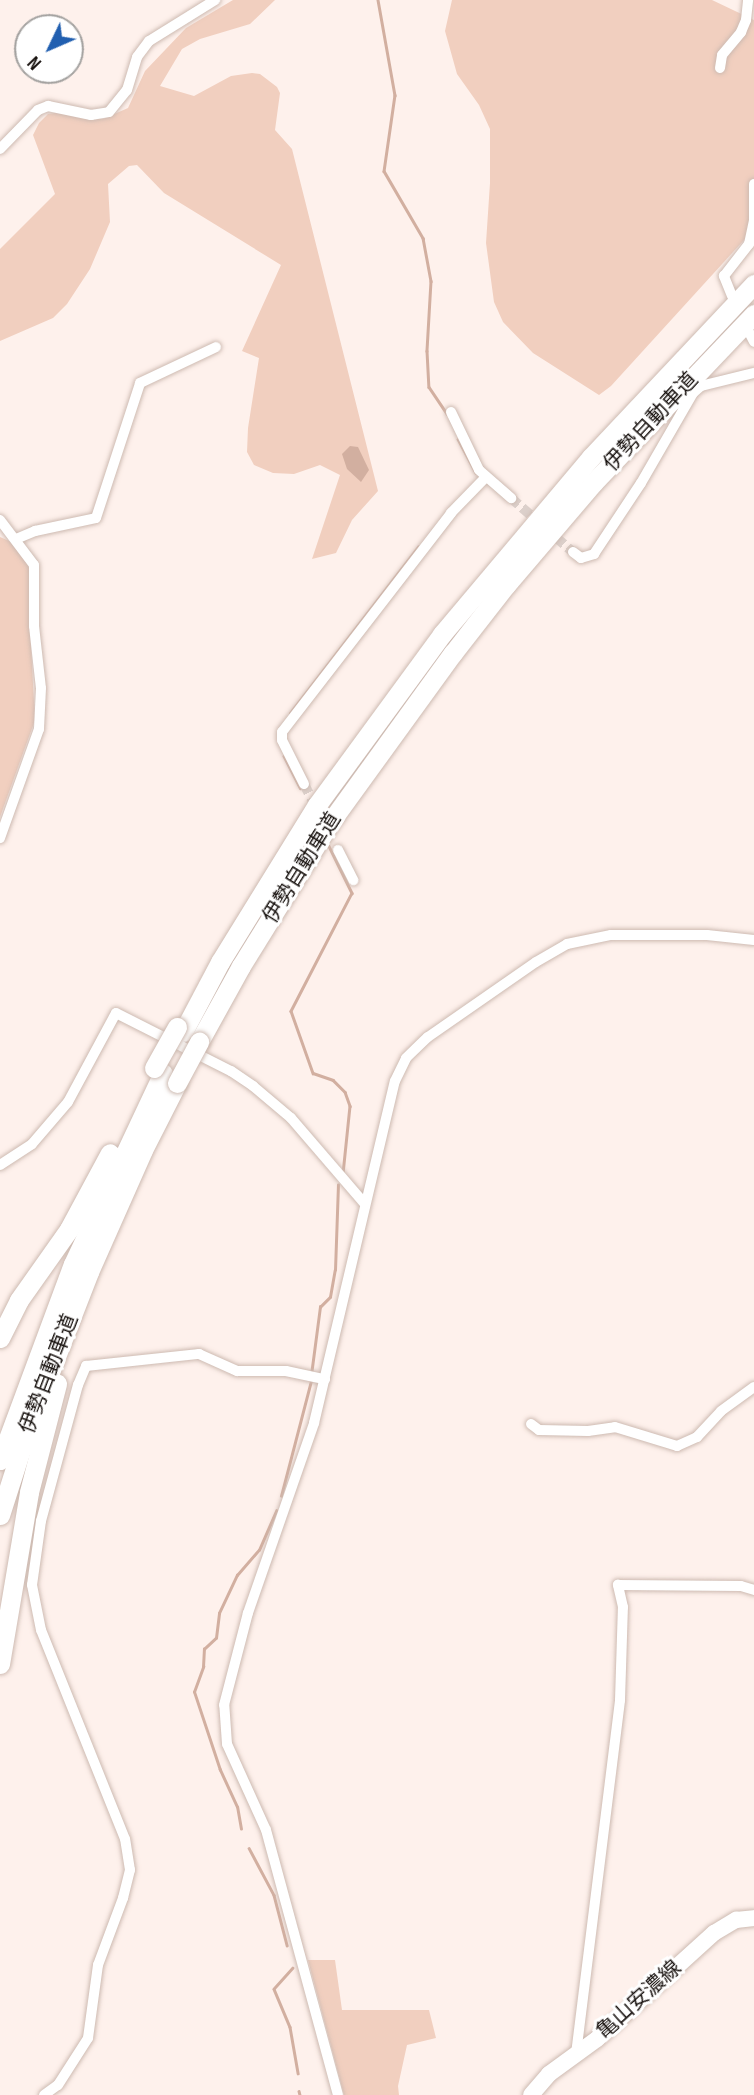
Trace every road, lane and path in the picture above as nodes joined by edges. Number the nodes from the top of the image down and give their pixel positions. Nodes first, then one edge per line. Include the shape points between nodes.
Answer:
1 (215, 0) edge
2 (748, 0) edge
3 (720, 68) dead end
4 (0, 149) edge
5 (754, 184) edge
6 (754, 284) edge
7 (732, 296) dead end
8 (752, 329) edge
9 (216, 347) dead end
10 (754, 373) edge
11 (452, 412) dead end
12 (486, 477) junction
13 (511, 498) tunnel mouth
14 (0, 520) edge
15 (16, 539) junction
16 (573, 552) dead end
17 (304, 784) tunnel mouth
18 (0, 838) edge
19 (338, 850) dead end
20 (353, 880) dead end
21 (754, 940) edge
22 (186, 1033) junction
23 (165, 1074) junction
24 (0, 1165) edge
25 (364, 1203) junction
26 (102, 1243) junction
27 (0, 1338) edge
28 (321, 1378) junction
29 (754, 1387) edge
30 (531, 1424) dead end
31 (0, 1460) edge
32 (0, 1515) edge
33 (754, 1590) edge
34 (0, 1664) edge
35 (754, 1918) edge
36 (576, 2054) junction
37 (44, 2095) edge
38 (338, 2095) edge
39 (531, 2095) edge

1 - 4 street via 149,41 137,57 127,90 109,112 91,115 48,106 38,110
2 - 3 street via 746,20 722,55
5 - 7 street via 749,244 724,276
6 - 22 highway, 伊勢自動車道 via 546,506 442,634 317,806 220,962
8 - 22 highway, 伊勢自動車道 via 594,482 506,585 329,824
9 - 15 street via 140,383 96,518
10 - 16 street via 701,386 594,554 581,558
11 - 12 street via 475,465
12 - 13 street
12 - 17 street via 451,513 284,729 282,740
14 - 15 street
15 - 18 street via 35,570 40,715 34,750
19 - 20 street
21 - 25 street via 611,935 575,941 536,962 428,1037 406,1058 391,1092
22 - 23 highway, 伊勢自動車道, bridge
22 - 23 highway, bridge
23 - 26 highway, 伊勢自動車道
23 - 27 highway via 19,1300
23 - 31 highway, 伊勢自動車道 via 73,1264
24 - 25 street via 32,1144 68,1102 116,1013 253,1086 291,1118
25 - 28 street
26 - 32 highway, 伊勢自動車道 via 48,1374
26 - 34 highway via 37,1451
28 - 37 street via 286,1371 237,1371 199,1354 86,1366 78,1385 41,1521 32,1594 41,1630 122,1832 130,1870 97,1965 88,2038 58,2085
28 - 38 street via 306,1450 228,1684 225,1723 231,1755 266,1830
29 - 30 street via 720,1411 697,1437 677,1446 615,1427 539,1430
33 - 36 street via 741,1586 618,1585 623,1607 620,1700
35 - 36 main road, 亀山安濃線 via 736,1920 714,1933
36 - 39 main road, 亀山安濃線

